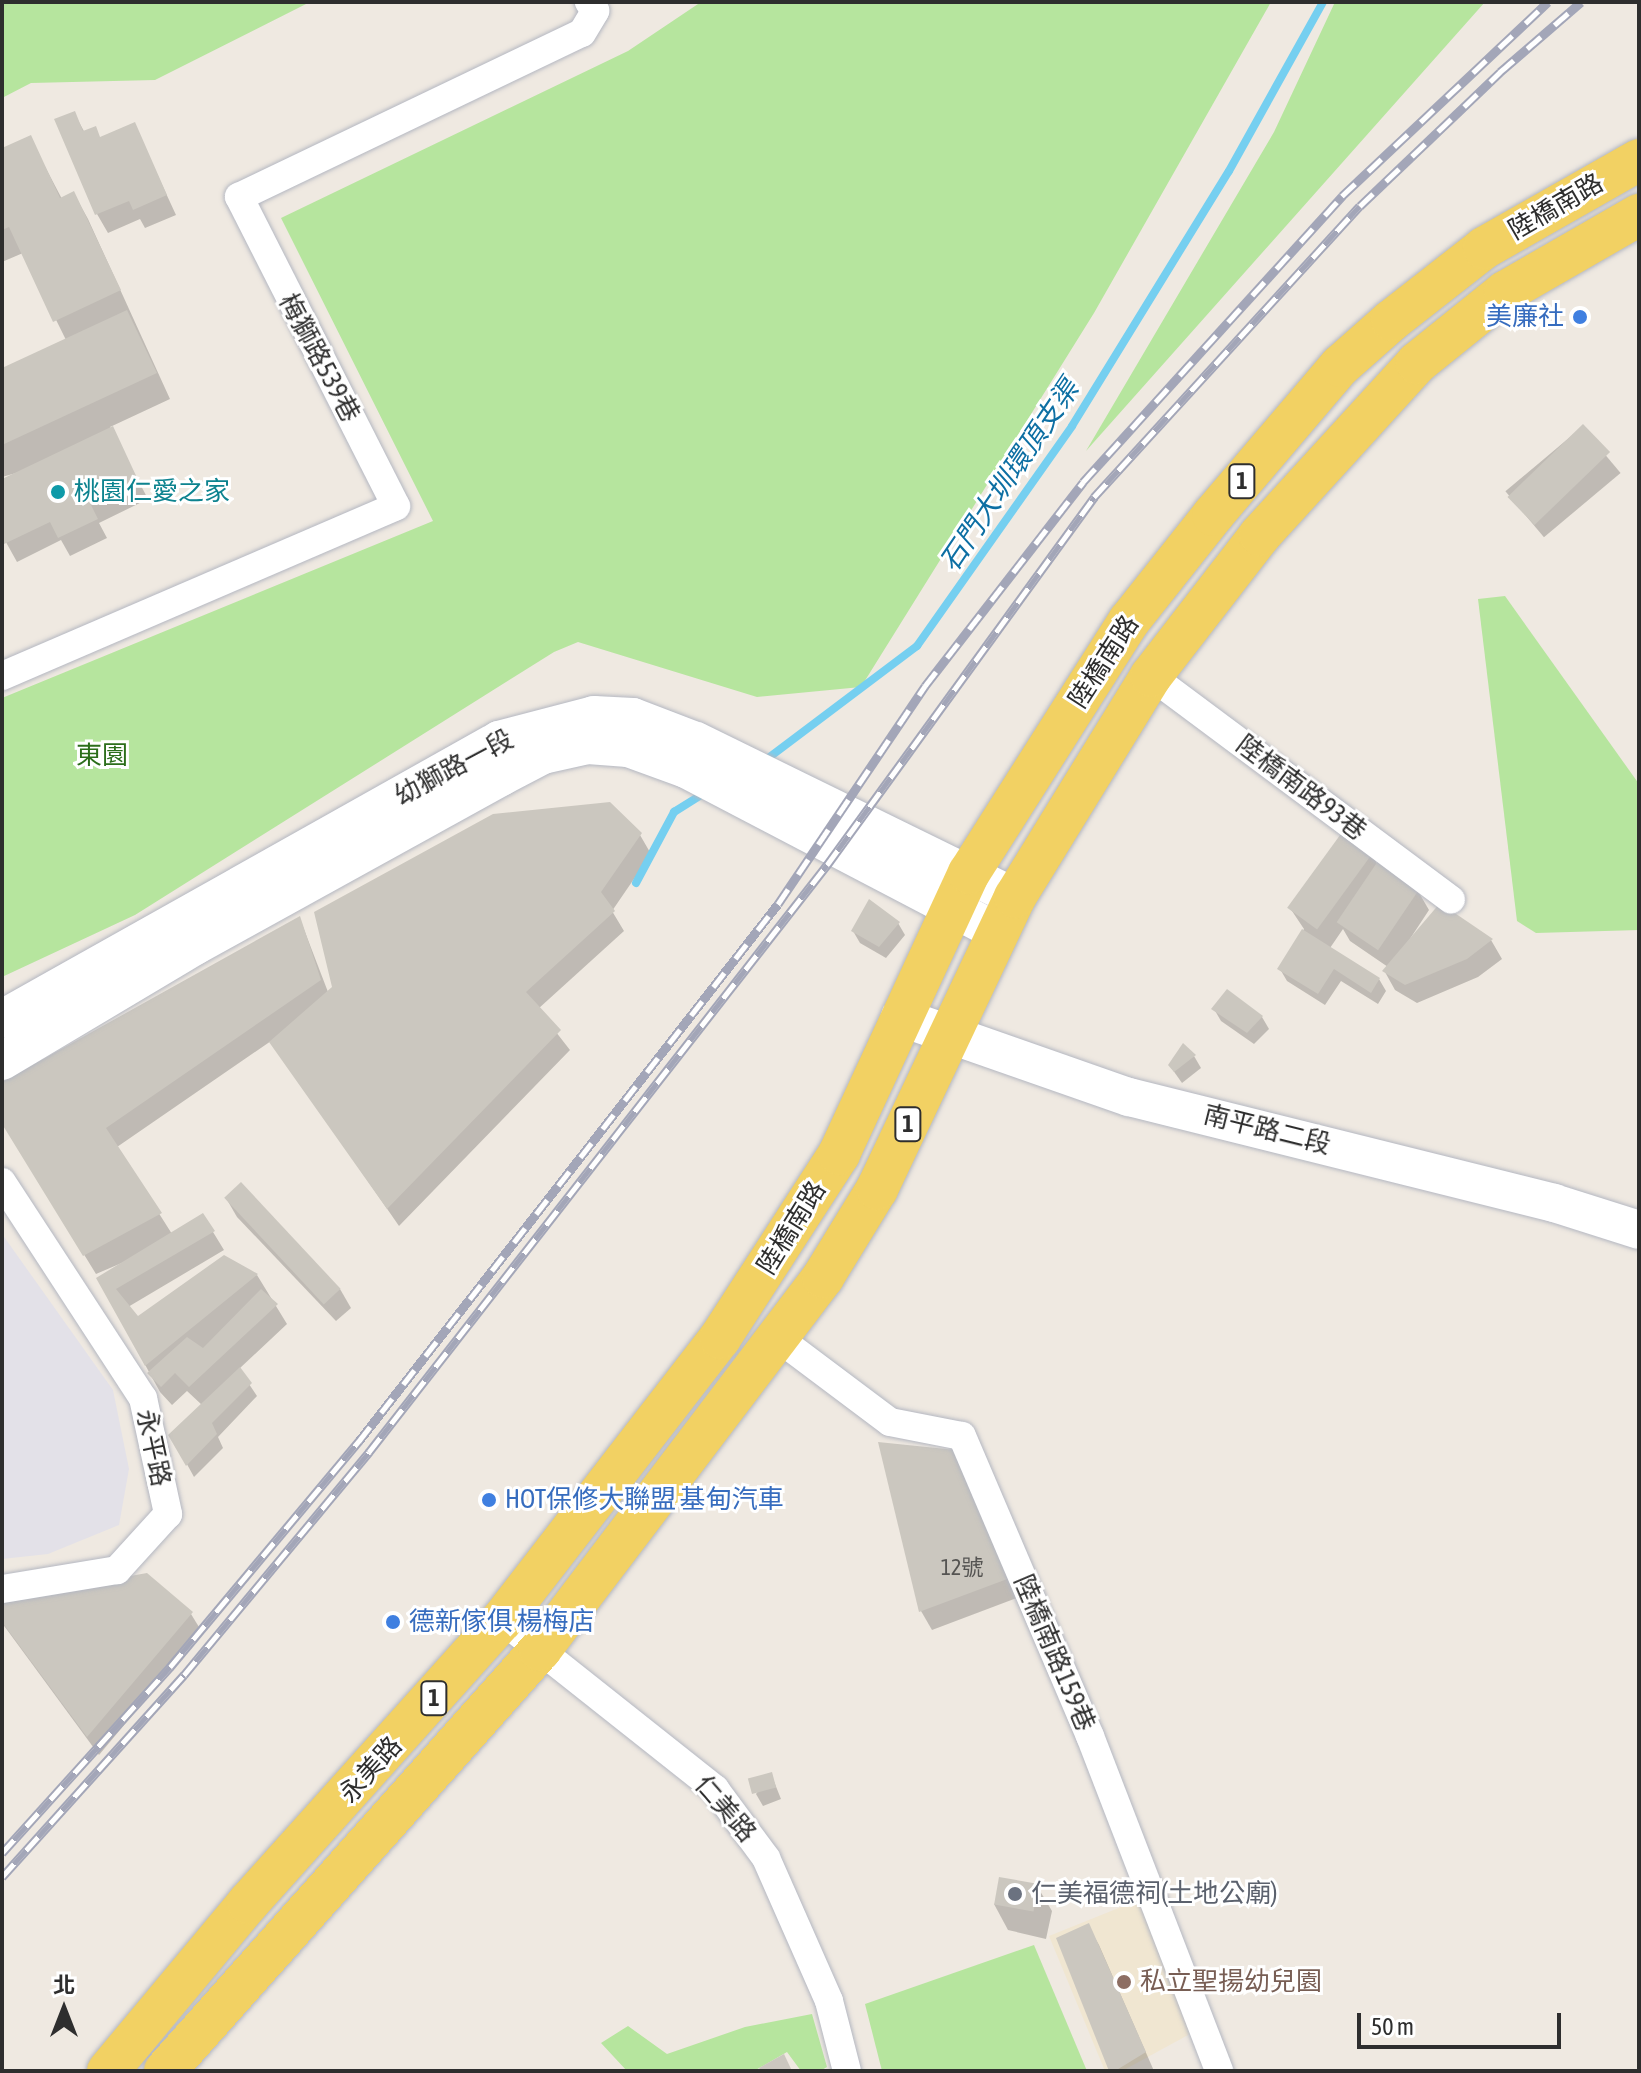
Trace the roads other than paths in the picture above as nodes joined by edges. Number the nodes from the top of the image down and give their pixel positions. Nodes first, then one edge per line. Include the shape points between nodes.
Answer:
1 (589, 2) edge
2 (1639, 160) edge
3 (1639, 215) edge
4 (2, 676) edge
5 (1151, 676) junction
6 (959, 889) junction
7 (1451, 900) dead end
8 (1007, 914) junction
9 (900, 1017) junction
10 (2, 1019) edge
11 (950, 1035) junction
12 (2, 1061) edge
13 (2, 1182) edge
14 (1639, 1230) edge
15 (740, 1307) joint
16 (778, 1338) junction
17 (2, 1589) edge
18 (502, 1620) junction
19 (540, 1650) junction
20 (108, 2071) edge
21 (165, 2071) edge
22 (847, 2071) edge
23 (1219, 2071) edge

1 - 4 street, 梅獅路539巷 via 595,11 582,33 239,197 396,506
2 - 6 main road, 陸橋南路 / 1 via 1484,248 1340,366 1129,621
3 - 5 main road, 陸橋南路 / 1 via 1505,292 1417,363 1260,535
5 - 7 street, 陸橋南路93巷
5 - 8 main road, 陸橋南路 / 1
6 - 8 street, 幼獅路一段
6 - 9 main road, 陸橋南路 / 1
6 - 10 street, 幼獅路一段 via 696,741 633,717 594,715 499,740
6 - 12 street, 幼獅路一段 via 686,769 628,748 588,745 543,755 501,777 195,946
8 - 11 main road, 陸橋南路 / 1
9 - 11 street, 南平路二段
9 - 15 main road, 陸橋南路 / 1 via 839,1154
11 - 14 street, 南平路二段 via 1129,1097 1539,1199
11 - 16 main road, 陸橋南路 / 1 via 877,1189
13 - 17 street, 永平路 via 143,1398 168,1514 117,1570
15 - 18 main road, 永美路 / 1
16 - 19 main road, 永美路 / 1
16 - 23 street, 陸橋南路159巷 via 890,1422 962,1436 1090,1736
18 - 19 street, 仁美路
18 - 20 main road, 永美路 / 1 via 248,1903
19 - 21 main road, 永美路 / 1
19 - 22 street, 仁美路 via 715,1789 766,1858 829,2001

